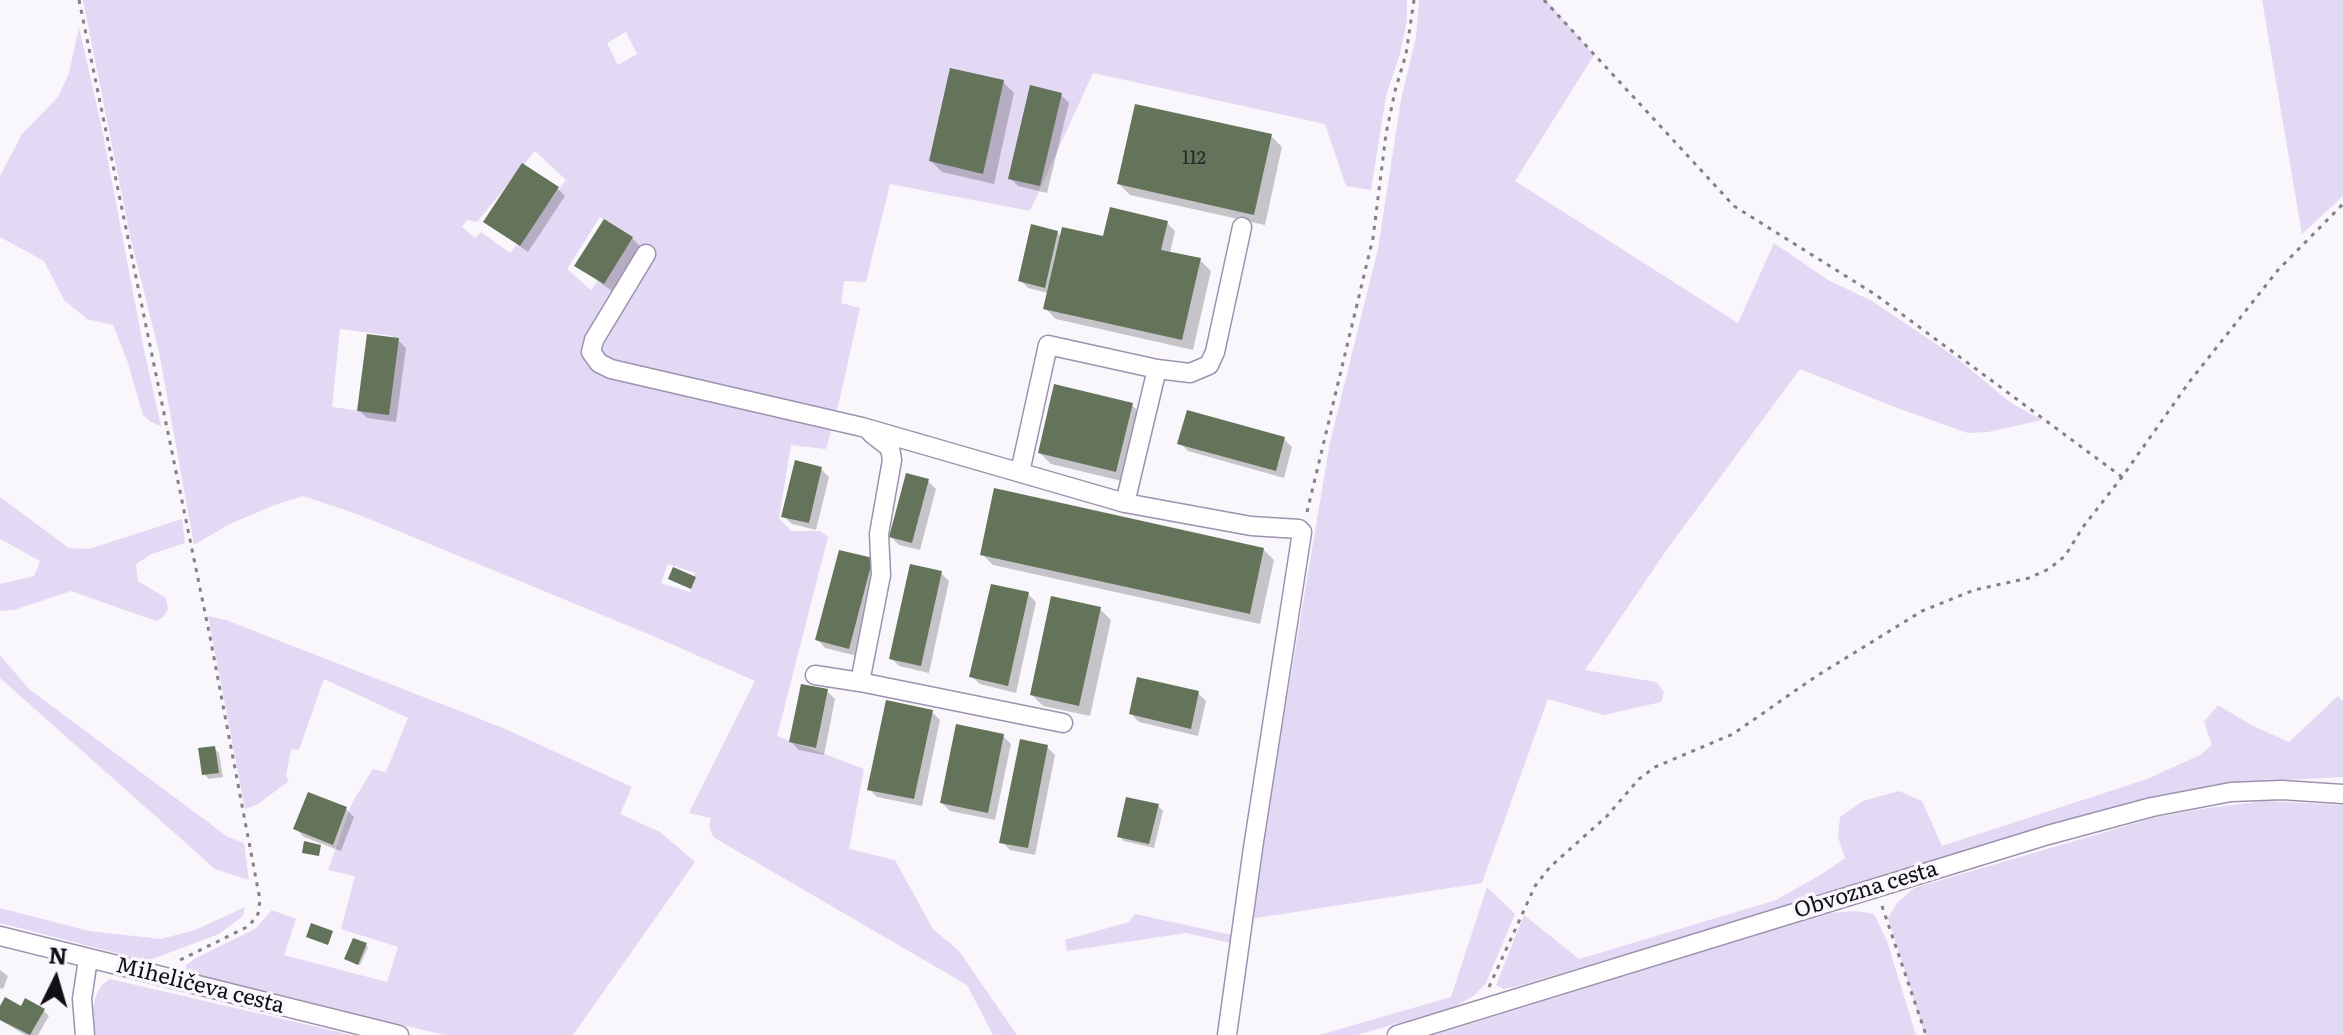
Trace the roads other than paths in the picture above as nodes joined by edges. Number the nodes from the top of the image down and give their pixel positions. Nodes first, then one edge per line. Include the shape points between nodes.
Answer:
1 (1242, 227) dead end
2 (646, 254) dead end
3 (1157, 369) junction
4 (862, 427) junction
5 (1020, 472) junction
6 (1125, 503) junction
7 (815, 675) dead end
8 (860, 682) junction
9 (1063, 723) dead end
10 (2343, 794) edge
11 (0, 936) edge
12 (88, 959) junction
13 (85, 1035) edge
14 (399, 1035) edge
15 (1227, 1035) edge
16 (1397, 1035) edge

1 - 3 street via 1209,365 1190,373
2 - 4 street via 594,340 591,352 599,363
3 - 5 street via 1048,345
3 - 6 street
4 - 5 street
4 - 8 street via 890,448 892,460 879,534 881,575
5 - 6 street
6 - 15 street via 1301,530
7 - 8 street
8 - 9 street
10 - 16 street, Obvozna cesta via 2231,792 2048,835
11 - 12 street, Miheličeva cesta
12 - 13 street via 82,999
12 - 14 street, Miheličeva cesta

